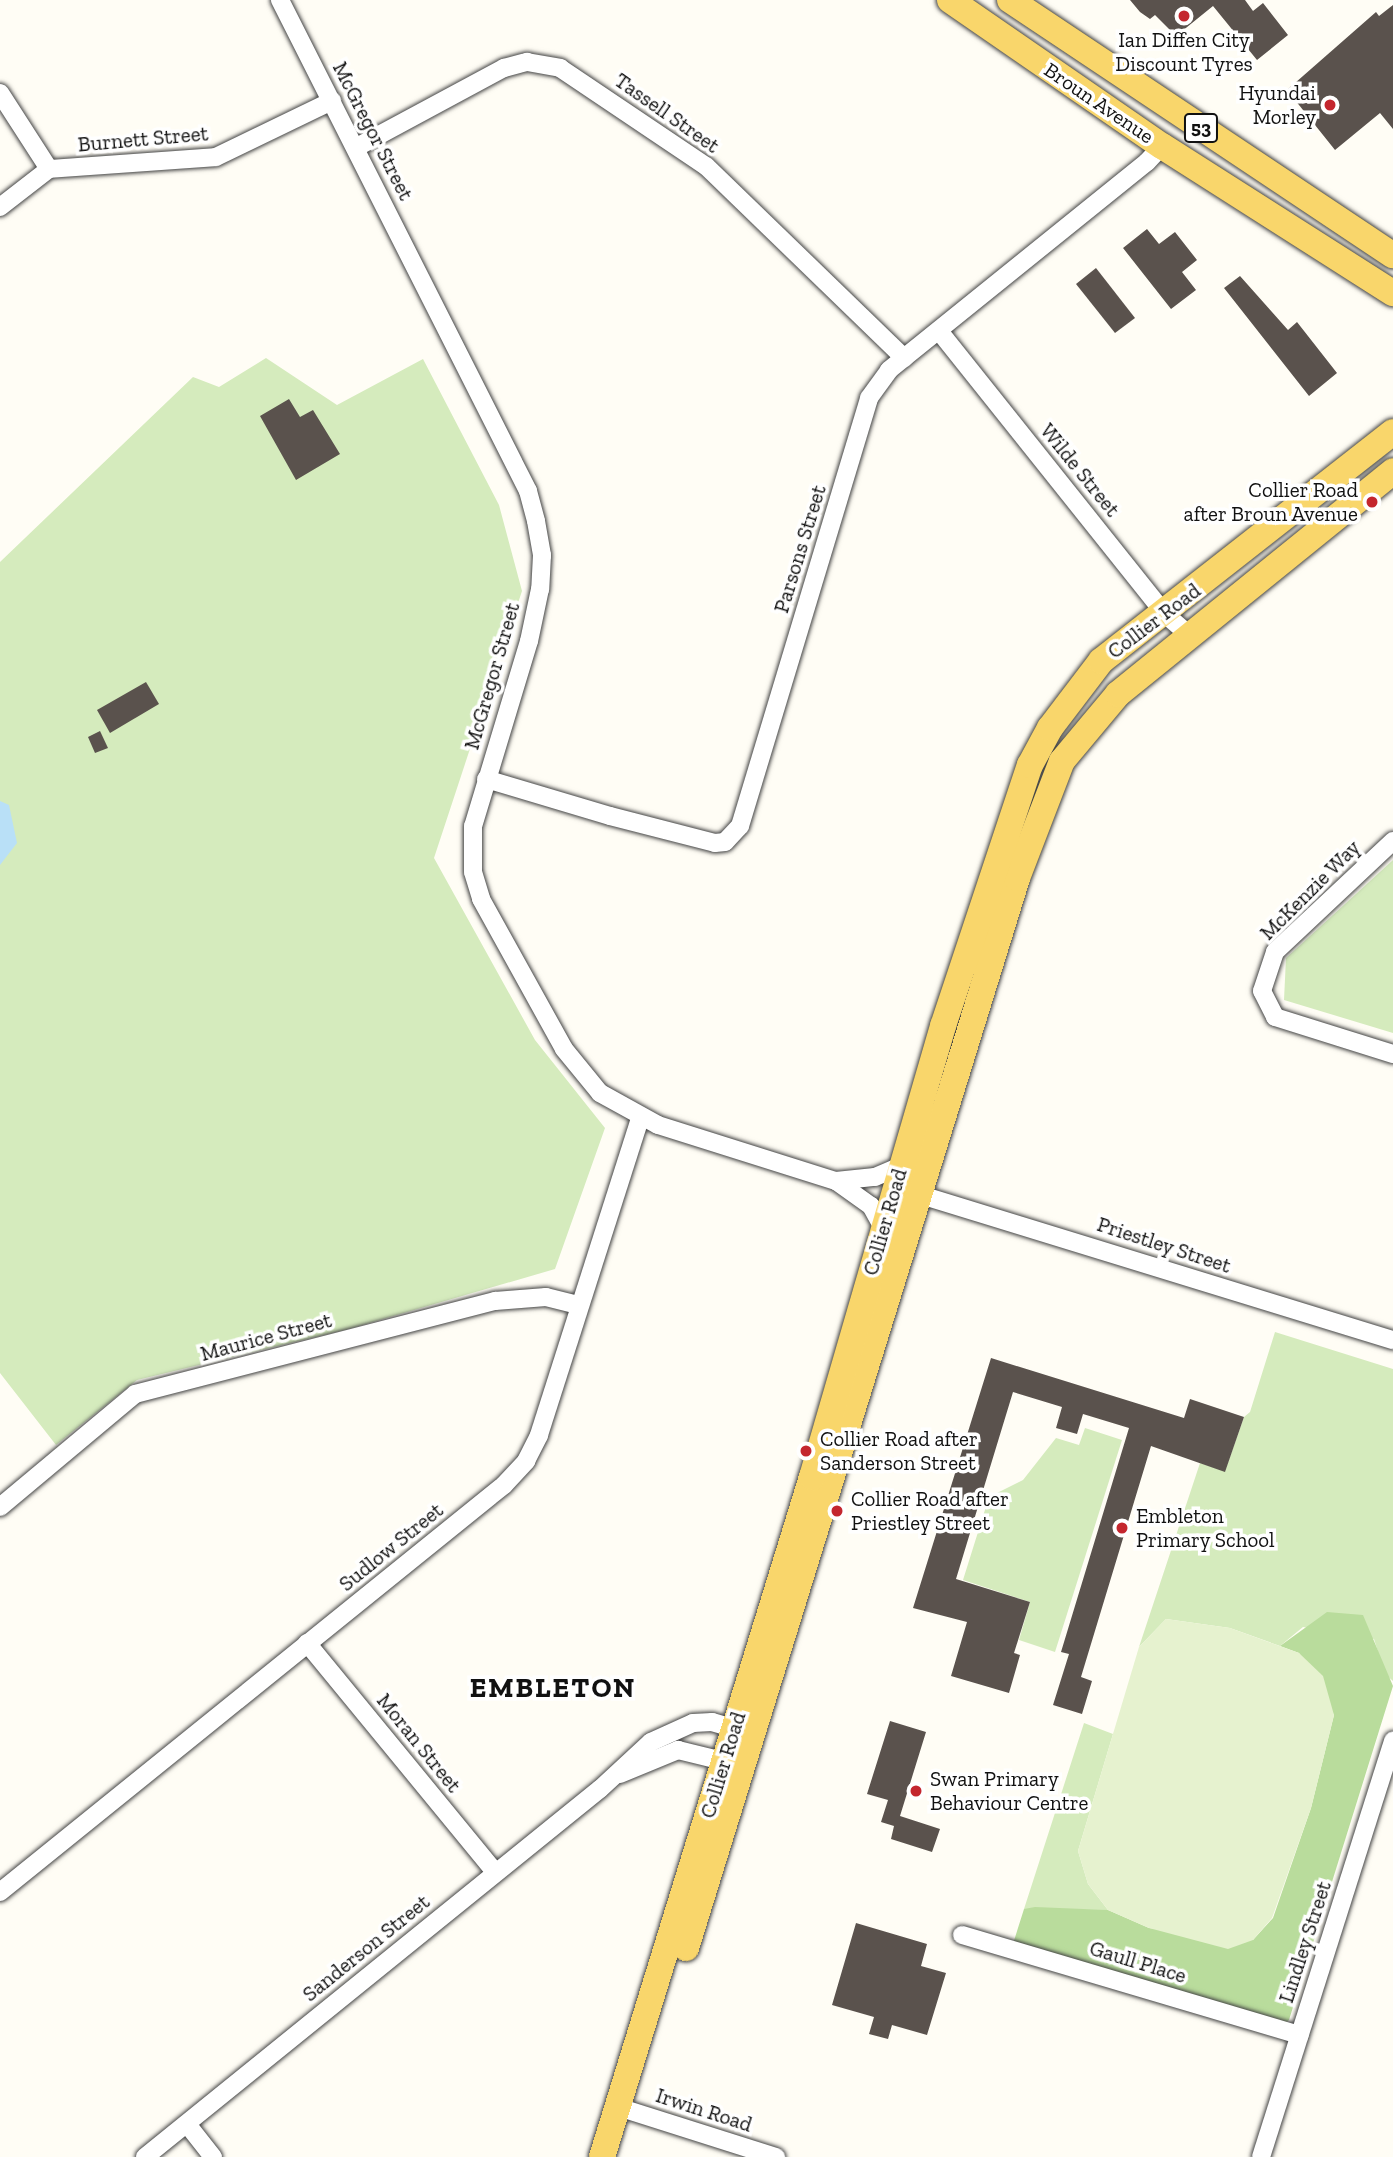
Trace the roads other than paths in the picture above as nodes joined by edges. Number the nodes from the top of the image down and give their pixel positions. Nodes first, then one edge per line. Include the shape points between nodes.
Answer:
1 (281, 0) edge
2 (950, 0) edge
3 (1010, 0) edge
4 (0, 93) edge
5 (332, 101) junction
6 (1162, 146) junction
7 (357, 147) junction
8 (49, 169) junction
9 (0, 207) edge
10 (1393, 255) edge
11 (1393, 293) edge
12 (939, 331) junction
13 (904, 358) junction
14 (1393, 432) edge
15 (1393, 471) edge
16 (1165, 614) junction
17 (1189, 635) junction
18 (485, 779) junction
19 (1393, 841) edge
20 (1393, 1054) edge
21 (640, 1118) junction
22 (901, 1166) junction
23 (836, 1181) junction
24 (921, 1195) junction
25 (883, 1228) junction
26 (579, 1305) junction
27 (1393, 1340) edge
28 (0, 1507) edge
29 (307, 1643) junction
30 (744, 1731) junction
31 (1393, 1740) edge
32 (734, 1764) junction
33 (616, 1776) junction
34 (495, 1872) junction
35 (0, 1892) edge
36 (961, 1935) dead end
37 (1300, 2035) junction
38 (626, 2110) junction
39 (187, 2124) junction
40 (145, 2157) edge
41 (213, 2157) edge
42 (602, 2157) edge
43 (621, 2157) edge
44 (776, 2157) edge
45 (1261, 2157) edge

1 - 5 street, McGregor Street
2 - 6 main road, Broun Avenue / 53
3 - 10 main road, Broun Avenue / 53
4 - 8 street
5 - 7 street, McGregor Street
5 - 8 street, Burnett Street via 216,157
6 - 11 main road, Broun Avenue / 53
6 - 12 street, Parsons Street
7 - 13 street, Tassell Street via 504,68 527,62 560,68 706,166
7 - 18 street, McGregor Street via 528,491 536,521 542,555 540,589 529,641
8 - 9 street
12 - 13 street, Parsons Street
12 - 16 street, Wilde Street
13 - 18 street, Parsons Street via 869,398 740,826 725,842 610,816
14 - 16 main road, Collier Road
15 - 17 main road, Collier Road
16 - 17 street, Wilde Street
16 - 22 main road, Collier Road via 1130,635 1101,661 1050,728 1030,765 989,878
17 - 24 main road, Collier Road via 1110,701 1062,761 1017,878
18 - 21 street, McGregor Street via 471,849 481,899 582,1074 600,1093
19 - 20 street, McKenzie Way via 1275,952 1262,991 1275,1017
21 - 23 street, McGregor Street
21 - 26 street, Sudlow Street
22 - 23 street, McGregor Street via 885,1175
22 - 25 main road, Collier Road
23 - 25 street, McGregor Street via 871,1206
24 - 27 street, Priestley Street
24 - 30 main road, Collier Road
25 - 30 main road, Collier Road
26 - 28 street, Maurice Street via 546,1297 495,1301 135,1394
26 - 29 street, Sudlow Street via 539,1435 526,1461 504,1485
29 - 34 street, Moran Street
29 - 35 street, Sudlow Street
30 - 32 main road, Collier Road
30 - 33 street, Sanderson Street via 712,1722 672,1730 631,1758
31 - 37 street, Lindley Street
32 - 33 street, Sanderson Street via 678,1750
32 - 38 main road, Collier Road
33 - 34 street, Sanderson Street
34 - 39 street, Sanderson Street
36 - 37 street, Gaull Place
37 - 45 street, Lindley Street
38 - 42 main road, Collier Road
38 - 43 main road, Collier Road
38 - 44 street, Irwin Road
39 - 40 street, Sanderson Street
39 - 41 street

